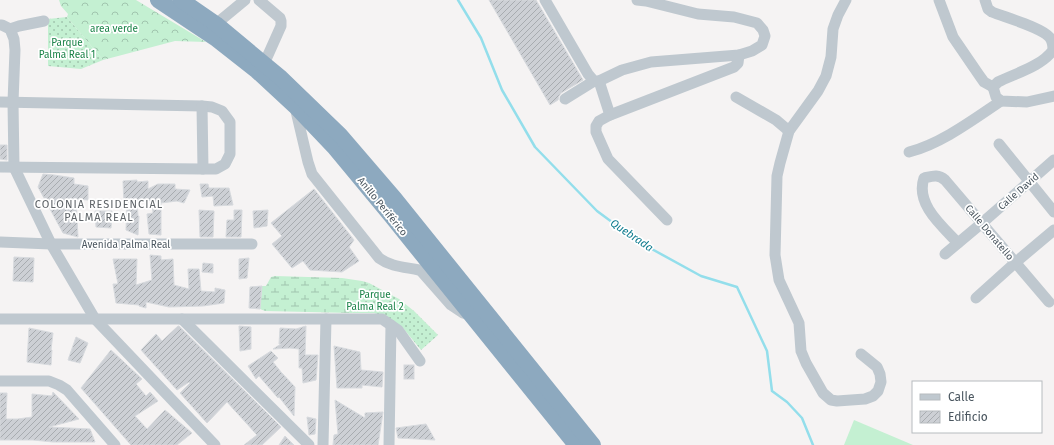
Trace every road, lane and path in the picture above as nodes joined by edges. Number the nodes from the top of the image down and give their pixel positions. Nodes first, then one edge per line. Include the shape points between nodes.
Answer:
1 (158, 0) edge
2 (245, 0) edge
3 (259, 0) edge
4 (545, 0) edge
5 (637, 0) edge
6 (846, 0) edge
7 (939, 0) edge
8 (985, 0) edge
9 (182, 1) edge
10 (44, 21) dead end
11 (216, 24) junction
12 (5, 27) edge
13 (739, 55) junction
14 (264, 64) junction
15 (597, 81) junction
16 (993, 87) junction
17 (1054, 96) edge
18 (736, 97) dead end
19 (565, 99) dead end
20 (1001, 101) junction
21 (0, 102) edge
22 (13, 102) junction
23 (202, 106) junction
24 (294, 106) junction
25 (610, 115) junction
26 (789, 131) junction
27 (999, 144) dead end
28 (909, 152) dead end
29 (1054, 160) edge
30 (0, 167) edge
31 (14, 167) junction
32 (203, 169) junction
33 (1029, 182) junction
34 (1054, 212) edge
35 (667, 220) dead end
36 (982, 223) junction
37 (1054, 230) edge
38 (0, 242) edge
39 (958, 243) junction
40 (51, 244) junction
41 (252, 244) dead end
42 (945, 254) dead end
43 (1016, 262) junction
44 (976, 298) dead end
45 (1049, 302) dead end
46 (471, 315) junction
47 (0, 319) edge
48 (95, 319) junction
49 (182, 319) junction
50 (326, 319) junction
51 (391, 325) junction
52 (862, 354) dead end
53 (420, 361) dead end
54 (0, 381) edge
55 (115, 445) edge
56 (215, 445) edge
57 (309, 445) edge
58 (323, 445) edge
59 (389, 445) edge
60 (576, 445) edge
61 (593, 445) edge

1 - 24 highway, Anillo Periférico via 216,38 257,71
2 - 11 street
3 - 14 street via 280,18 281,22
4 - 15 street via 588,74
5 - 13 street via 698,14 734,17 757,23 765,36 762,45
6 - 26 street via 833,29 826,76
7 - 16 street via 954,37 984,82
8 - 16 street via 992,12 1050,36 1054,50 1049,57 998,82
9 - 11 highway, Anillo Periférico
10 - 12 street
11 - 14 highway, Anillo Periférico
12 - 22 street via 14,39
13 - 15 street via 651,62 622,70
13 - 25 street via 738,63 734,66
14 - 61 highway, Anillo Periférico via 340,135 395,199
15 - 19 street
15 - 25 street
16 - 20 street via 996,97
17 - 20 street via 1027,102
18 - 26 street via 776,120
20 - 28 street via 943,138
21 - 22 street
22 - 23 street
22 - 31 street
23 - 32 street
23 - 32 street via 222,111 230,122 230,154 225,164 216,169
24 - 46 highway, Anillo Periférico via 334,147
24 - 46 street via 312,174 379,258 390,265 419,270 451,306
25 - 35 street via 599,121 596,126 608,160
26 - 52 street via 777,176 775,255 779,280 799,323 801,351 823,393 831,400 837,401 865,399 874,396 878,391 881,382 877,366
27 - 33 street
29 - 33 street, Calle David
30 - 31 street
31 - 32 street
31 - 40 street
33 - 34 street
33 - 36 street, Calle David
36 - 39 street, Calle David
36 - 39 street, Calle Donatello via 940,176 924,178 922,187 926,204
36 - 43 street, Calle Donatello
37 - 43 street
38 - 40 street, Avenida Palma Real
39 - 42 street, Calle David
40 - 41 street, Avenida Palma Real
40 - 48 street
43 - 44 street
43 - 45 street, Calle Donatello
46 - 60 highway, Anillo Periférico
47 - 48 street
48 - 49 street
48 - 56 street
49 - 50 street
49 - 57 street
50 - 51 street via 382,319
50 - 58 street
51 - 53 street via 398,330
51 - 59 street
54 - 55 street via 49,381 67,390

